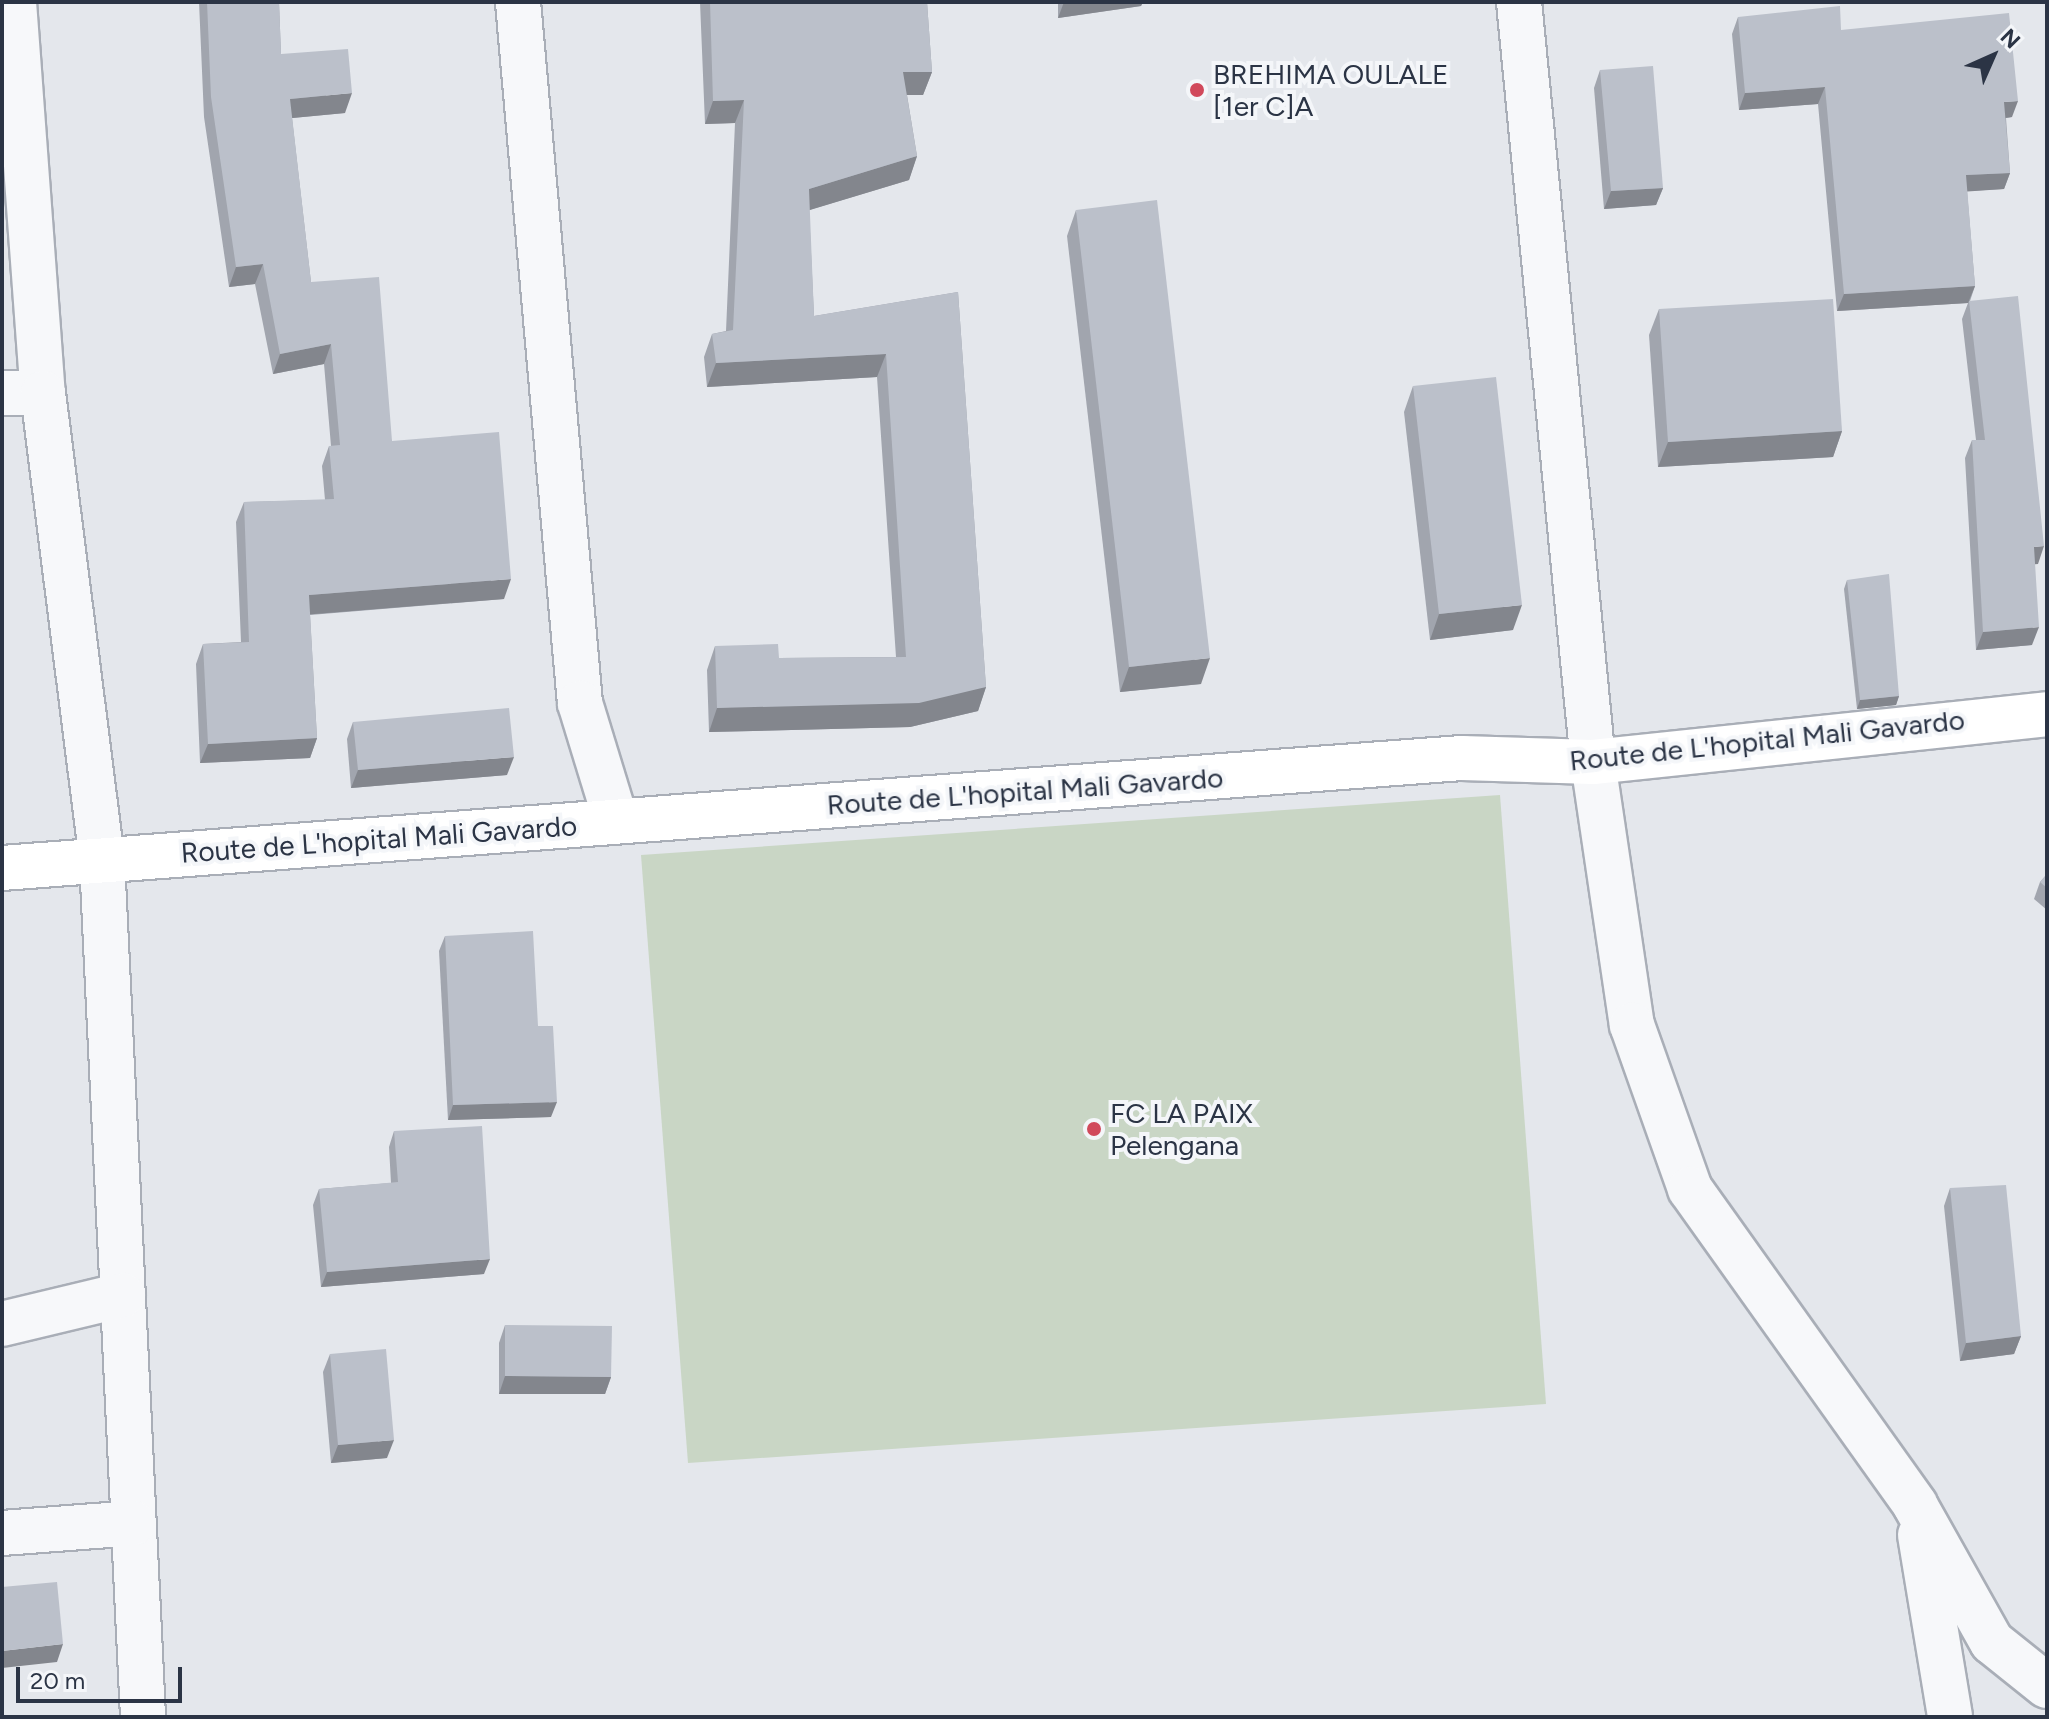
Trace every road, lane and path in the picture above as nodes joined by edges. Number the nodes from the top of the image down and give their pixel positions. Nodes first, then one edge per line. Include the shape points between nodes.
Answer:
1 (14, 2) edge
2 (518, 2) edge
3 (1519, 2) edge
4 (23, 393) edge
5 (2047, 714) edge
6 (1593, 762) junction
7 (616, 821) junction
8 (102, 860) junction
9 (2, 868) edge
10 (123, 1295) junction
11 (2, 1324) edge
12 (1915, 1505) junction
13 (134, 1523) junction
14 (2, 1533) edge
15 (2047, 1686) edge
16 (143, 1717) edge
17 (1950, 1717) edge

1 - 4 street
2 - 7 street via 580,703
3 - 6 street
4 - 8 street
5 - 6 main road, Route de L'hopital Mali Gavardo
6 - 7 main road, Route de L'hopital Mali Gavardo via 1462,758
6 - 12 street via 1632,1025 1690,1189
7 - 8 main road, Route de L'hopital Mali Gavardo
8 - 9 main road, Route de L'hopital Mali Gavardo
8 - 10 street
10 - 11 street
10 - 13 street
12 - 15 street via 1992,1642
12 - 17 street
13 - 14 street
13 - 16 street

